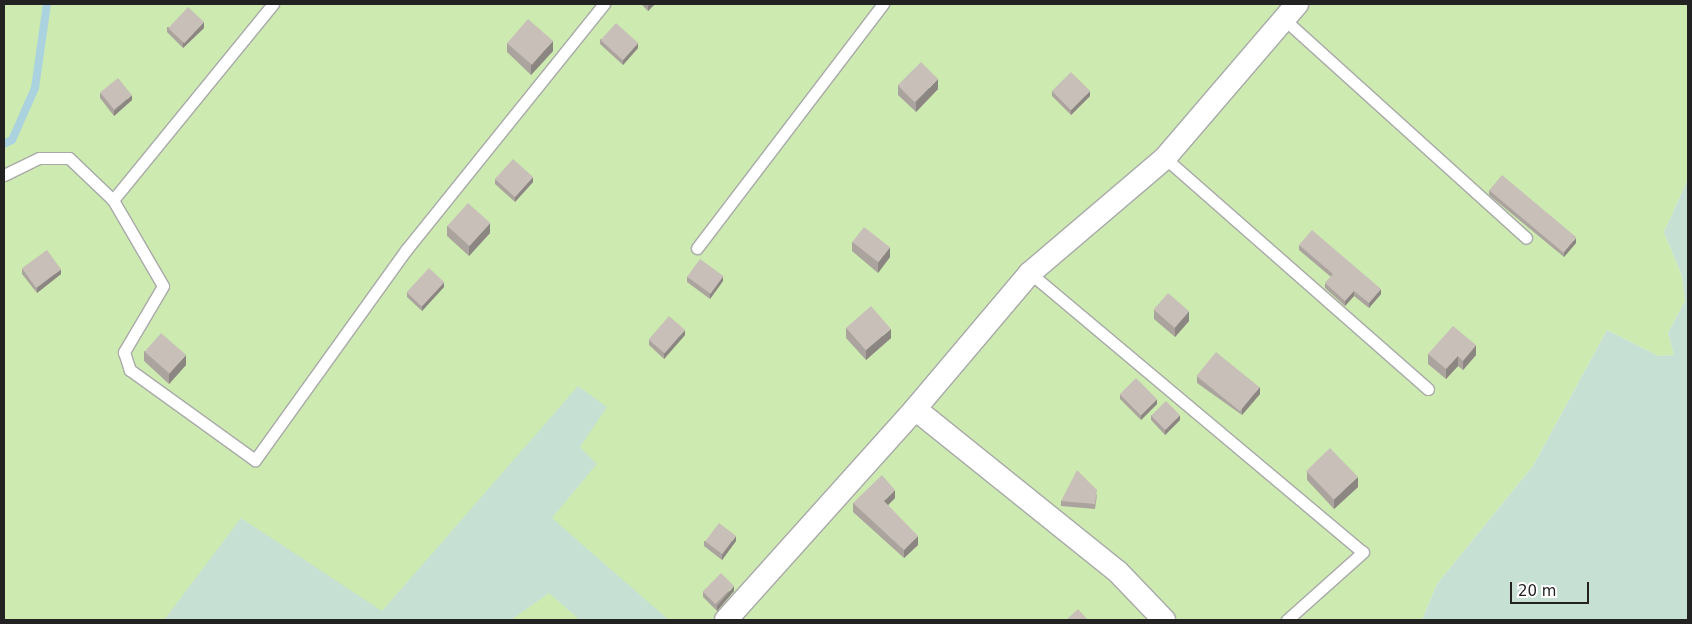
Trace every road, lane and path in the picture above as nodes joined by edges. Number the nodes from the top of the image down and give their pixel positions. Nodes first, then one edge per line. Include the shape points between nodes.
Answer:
1 (273, 4) edge
2 (604, 4) edge
3 (883, 4) edge
4 (1291, 12) edge
5 (1165, 158) junction
6 (4, 175) edge
7 (113, 200) junction
8 (1526, 238) dead end
9 (697, 248) dead end
10 (1030, 273) junction
11 (1428, 389) dead end
12 (915, 409) junction
13 (726, 620) edge
14 (1164, 620) edge
15 (1287, 620) edge

1 - 7 lane
2 - 7 lane via 406,250 255,460 130,370 124,352 163,286
3 - 9 lane
4 - 5 street
4 - 8 lane
5 - 10 street
5 - 11 lane
6 - 7 lane via 39,158 69,158
10 - 12 street
10 - 15 lane via 1363,552
12 - 13 street
12 - 14 street via 1118,572

